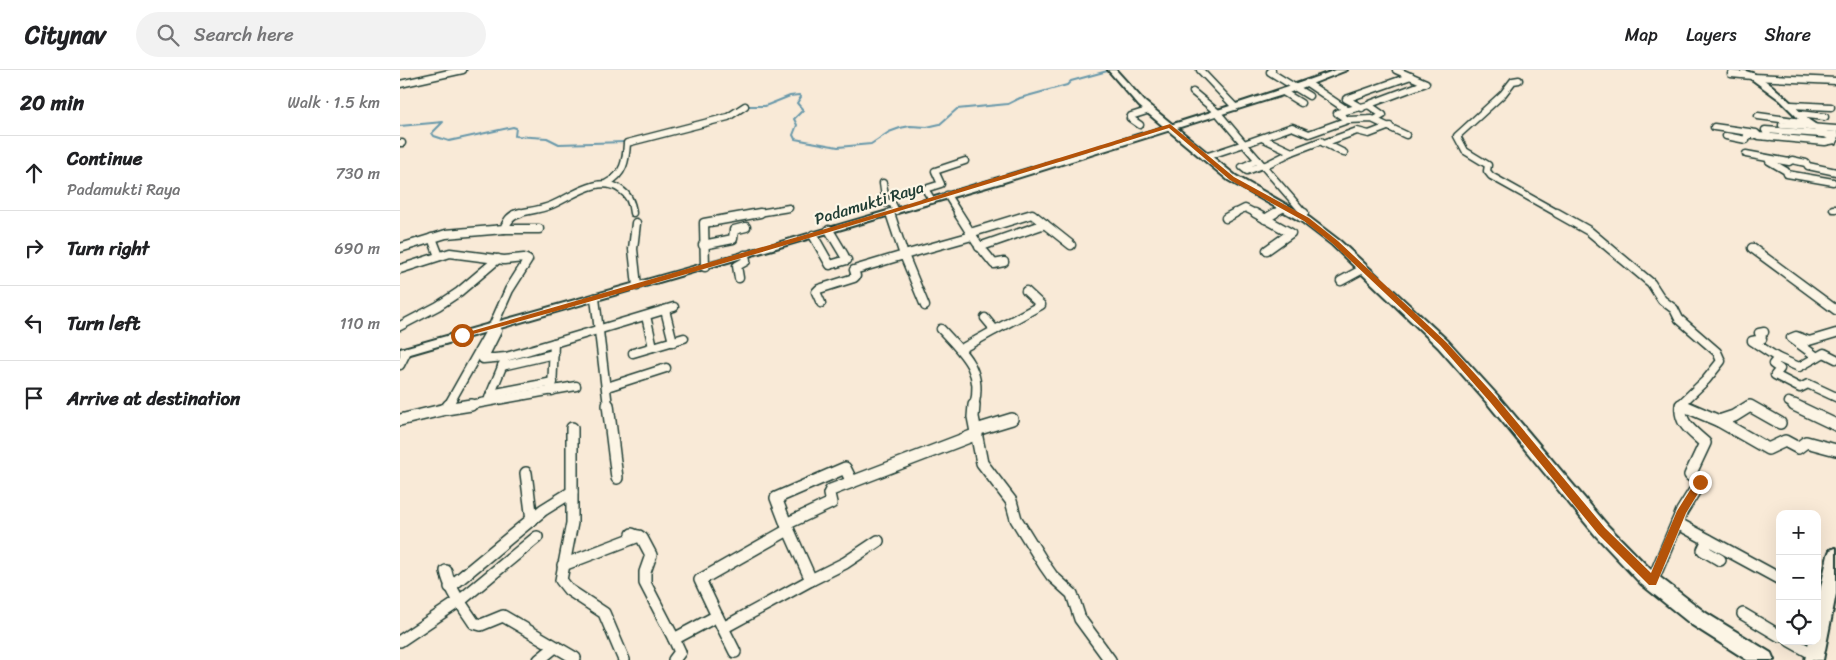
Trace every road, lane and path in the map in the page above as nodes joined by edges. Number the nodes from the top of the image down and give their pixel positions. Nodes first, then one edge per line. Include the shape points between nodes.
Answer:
1 (463, 70) edge
2 (1112, 70) edge
3 (1200, 70) edge
4 (1272, 70) edge
5 (1343, 70) edge
6 (1396, 70) edge
7 (1731, 74) dead end
8 (1748, 75) edge
9 (1411, 76) junction
10 (1519, 80) dead end
11 (1836, 81) edge
12 (1307, 83) junction
13 (400, 84) edge
14 (1295, 87) junction
15 (1371, 90) junction
16 (1193, 92) dead end
17 (1283, 92) junction
18 (1309, 96) dead end
19 (1387, 98) junction
20 (1301, 103) dead end
21 (1369, 105) junction
22 (1791, 105) junction
23 (745, 106) dead end
24 (1236, 106) junction
25 (1831, 106) dead end
26 (1361, 107) junction
27 (1150, 110) junction
28 (1347, 110) junction
29 (1217, 112) junction
30 (1382, 116) junction
31 (1758, 116) dead end
32 (1797, 117) junction
33 (1825, 117) dead end
34 (1348, 120) junction
35 (1376, 120) junction
36 (1140, 125) dead end
37 (1782, 125) dead end
38 (1170, 126) junction
39 (1390, 126) junction
40 (1714, 128) dead end
41 (1836, 129) edge
42 (1822, 133) edge
43 (1308, 134) junction
44 (1406, 135) dead end
45 (1726, 136) dead end
46 (1759, 136) junction
47 (1769, 137) junction
48 (1262, 138) junction
49 (1322, 142) junction
50 (1244, 144) junction
51 (1292, 152) junction
52 (1344, 153) dead end
53 (1746, 154) dead end
54 (1205, 157) junction
55 (1769, 158) junction
56 (966, 162) dead end
57 (1262, 164) junction
58 (1836, 172) edge
59 (1833, 182) dead end
60 (607, 183) junction
61 (883, 183) dead end
62 (947, 195) junction
63 (932, 200) junction
64 (789, 208) dead end
65 (1284, 208) junction
66 (893, 212) junction
67 (634, 214) dead end
68 (1301, 216) junction
69 (1226, 218) dead end
70 (1265, 219) junction
71 (636, 223) dead end
72 (1045, 224) junction
73 (746, 227) dead end
74 (504, 229) junction
75 (539, 229) dead end
76 (829, 230) junction
77 (971, 234) junction
78 (813, 235) junction
79 (432, 238) junction
80 (703, 245) junction
81 (1071, 245) dead end
82 (979, 246) junction
83 (400, 248) edge
84 (1752, 248) dead end
85 (1267, 250) dead end
86 (746, 255) junction
87 (904, 255) junction
88 (439, 256) junction
89 (498, 259) junction
90 (1004, 262) dead end
91 (705, 267) junction
92 (400, 269) edge
93 (1363, 269) junction
94 (739, 278) dead end
95 (1341, 280) dead end
96 (637, 286) junction
97 (1026, 291) dead end
98 (595, 298) junction
99 (821, 303) dead end
100 (925, 306) dead end
101 (1836, 310) edge
102 (646, 316) junction
103 (985, 318) dead end
104 (496, 325) junction
105 (400, 326) edge
106 (941, 329) dead end
107 (995, 330) junction
108 (599, 331) junction
109 (1764, 332) dead end
110 (1836, 333) edge
111 (684, 338) dead end
112 (673, 342) junction
113 (554, 343) junction
114 (653, 347) junction
115 (961, 349) junction
116 (403, 352) edge
117 (632, 352) dead end
118 (554, 354) junction
119 (506, 357) junction
120 (1817, 357) junction
121 (1778, 358) junction
122 (1836, 359) edge
123 (400, 365) edge
124 (502, 366) junction
125 (666, 368) dead end
126 (576, 386) dead end
127 (553, 387) junction
128 (607, 387) junction
129 (1836, 397) edge
130 (489, 398) junction
131 (1789, 402) dead end
132 (1681, 404) junction
133 (446, 409) junction
134 (1012, 418) dead end
135 (400, 420) edge
136 (1719, 421) junction
137 (1780, 423) dead end
138 (1836, 425) edge
139 (572, 428) dead end
140 (977, 432) junction
141 (1831, 448) edge
142 (526, 473) dead end
143 (617, 478) dead end
144 (852, 482) junction
145 (572, 492) junction
146 (532, 520) junction
147 (1677, 523) junction
148 (787, 527) junction
149 (537, 537) dead end
150 (1708, 540) junction
151 (878, 541) dead end
152 (1720, 560) dead end
153 (1835, 561) edge
154 (563, 565) junction
155 (446, 571) dead end
156 (1776, 577) edge
157 (811, 580) junction
158 (1652, 582) junction
159 (450, 587) junction
160 (461, 600) junction
161 (1822, 600) edge
162 (1743, 614) dead end
163 (717, 616) junction
164 (723, 628) junction
165 (1776, 634) edge
166 (674, 639) junction
167 (400, 641) edge
168 (1796, 645) edge
169 (555, 647) junction
170 (735, 652) dead end
171 (575, 658) dead end
172 (1814, 658) edge
173 (539, 660) edge
174 (624, 660) edge
175 (674, 660) edge
176 (1110, 660) edge
177 (1764, 660) edge

1 - 13 street
2 - 27 main road
3 - 24 street
4 - 14 street via 1270,72
5 - 12 street, Padamukti Raya
6 - 9 street
7 - 8 street
8 - 11 street
8 - 22 street
9 - 15 street
9 - 19 street via 1426,83
10 - 132 street via 1513,81 1461,131 1457,136 1460,147 1488,165 1487,171 1491,176 1595,236 1651,283 1679,319 1717,352 1721,361
12 - 14 street, Padamukti Raya
12 - 28 street
14 - 17 street, Padamukti Raya
14 - 18 street
15 - 19 street
15 - 26 street via 1346,99
16 - 29 street
17 - 20 street
17 - 24 street, Padamukti Raya
19 - 21 street
21 - 26 street
21 - 30 street
22 - 25 street
22 - 32 street
23 - 60 street via 730,116 627,143 626,163
24 - 29 street, Padamukti Raya
26 - 28 street
26 - 30 street
27 - 36 street via 1131,116
27 - 38 main road
28 - 34 street via 1336,114
29 - 38 street, Padamukti Raya
29 - 50 street
30 - 35 street
31 - 32 street
32 - 33 street
32 - 42 street
34 - 35 street via 1362,117
34 - 43 street
35 - 39 street
37 - 42 street
38 - 54 main road
38 - 62 street, Padamukti Raya
39 - 44 street
39 - 49 street via 1369,134 1357,131
40 - 46 street
41 - 42 street
42 - 47 street
42 - 47 street via 1765,130
43 - 48 street via 1292,127
43 - 49 street
45 - 46 street via 1746,140 1747,135
46 - 47 street
48 - 50 street
48 - 51 street
49 - 51 street
49 - 52 street
50 - 54 street
50 - 57 street
51 - 57 street
53 - 55 street
54 - 65 main road via 1232,178
55 - 58 street via 1793,160
55 - 59 street via 1770,163 1787,174
56 - 63 street via 935,171 941,184 925,190
57 - 68 street via 1304,213
60 - 67 street via 629,196
60 - 74 street via 594,185 550,206 512,216
61 - 66 street via 886,202 892,203
62 - 63 street, Padamukti Raya
62 - 77 street
63 - 66 street, Padamukti Raya
64 - 80 street via 706,222
65 - 68 main road
65 - 70 street
66 - 76 street, Padamukti Raya
66 - 87 street
68 - 93 main road
69 - 70 street via 1245,208
70 - 85 street via 1291,234
71 - 96 street via 633,249
72 - 77 street via 1031,214
72 - 81 street
72 - 82 street
73 - 80 street via 734,230 734,239
74 - 75 street
74 - 79 street
76 - 78 street, Padamukti Raya
76 - 78 street via 846,258 833,265 829,264
77 - 82 street
77 - 87 street
78 - 86 street, Padamukti Raya
79 - 83 street
79 - 88 street
80 - 91 street
82 - 90 street via 996,265
84 - 101 street
86 - 91 street, Padamukti Raya
86 - 94 street via 746,261 737,266
87 - 99 street via 854,270 854,278 819,289 816,292
87 - 100 street
88 - 89 street via 454,253
88 - 92 street
89 - 104 street via 528,260 509,290
89 - 105 street via 459,292
91 - 96 street, Padamukti Raya
93 - 95 street
93 - 158 main road via 1443,344 1602,531
96 - 98 street, Padamukti Raya
97 - 107 street via 1041,305
98 - 104 street, Padamukti Raya
98 - 108 street
102 - 108 street
102 - 112 street via 670,308
102 - 114 street
103 - 107 street
104 - 116 street, Padamukti Raya
104 - 119 street via 483,359
104 - 133 street
106 - 115 street
107 - 115 street
108 - 113 street
108 - 128 street
109 - 121 street via 1759,333 1762,339 1752,341
110 - 120 street via 1809,341 1791,337
111 - 112 street
112 - 114 street
113 - 118 street
113 - 119 street
114 - 117 street
115 - 140 street via 970,361 978,385 973,409
116 - 123 street
118 - 124 street
118 - 127 street
119 - 124 street
120 - 121 street via 1799,367
120 - 122 street via 1824,353
121 - 129 street via 1773,364 1780,369 1776,376 1800,388 1808,384
124 - 130 street
125 - 128 street
126 - 127 street
127 - 130 street
128 - 143 street
130 - 133 street
131 - 138 street
132 - 136 street
132 - 147 street via 1684,424 1705,443 1690,475 1700,482
133 - 135 street
134 - 140 street
136 - 137 street via 1753,404
136 - 141 street via 1768,449 1784,441 1798,448 1806,442
139 - 145 street
140 - 144 street
140 - 176 street via 982,463 1011,501 1016,519 1044,566 1072,594 1080,619
142 - 146 street
144 - 148 street via 830,492 832,503
144 - 148 street via 845,468 776,498
145 - 146 street
145 - 154 street via 572,523
146 - 159 street
147 - 150 street
147 - 158 street
148 - 157 street
148 - 163 street via 701,579 700,583
149 - 160 street
150 - 152 street via 1703,550
150 - 156 street
151 - 157 street
153 - 161 street
154 - 166 street via 635,535 644,541 651,555 645,583
154 - 174 street via 560,575 563,585 604,613
155 - 159 street
157 - 164 street
158 - 177 main road via 1699,619
159 - 160 street
160 - 167 street
160 - 169 street via 474,623 485,624 503,616
161 - 172 street
162 - 165 street
163 - 164 street
163 - 166 street
164 - 170 street
166 - 175 street via 680,652
168 - 172 street
169 - 171 street
169 - 173 street

